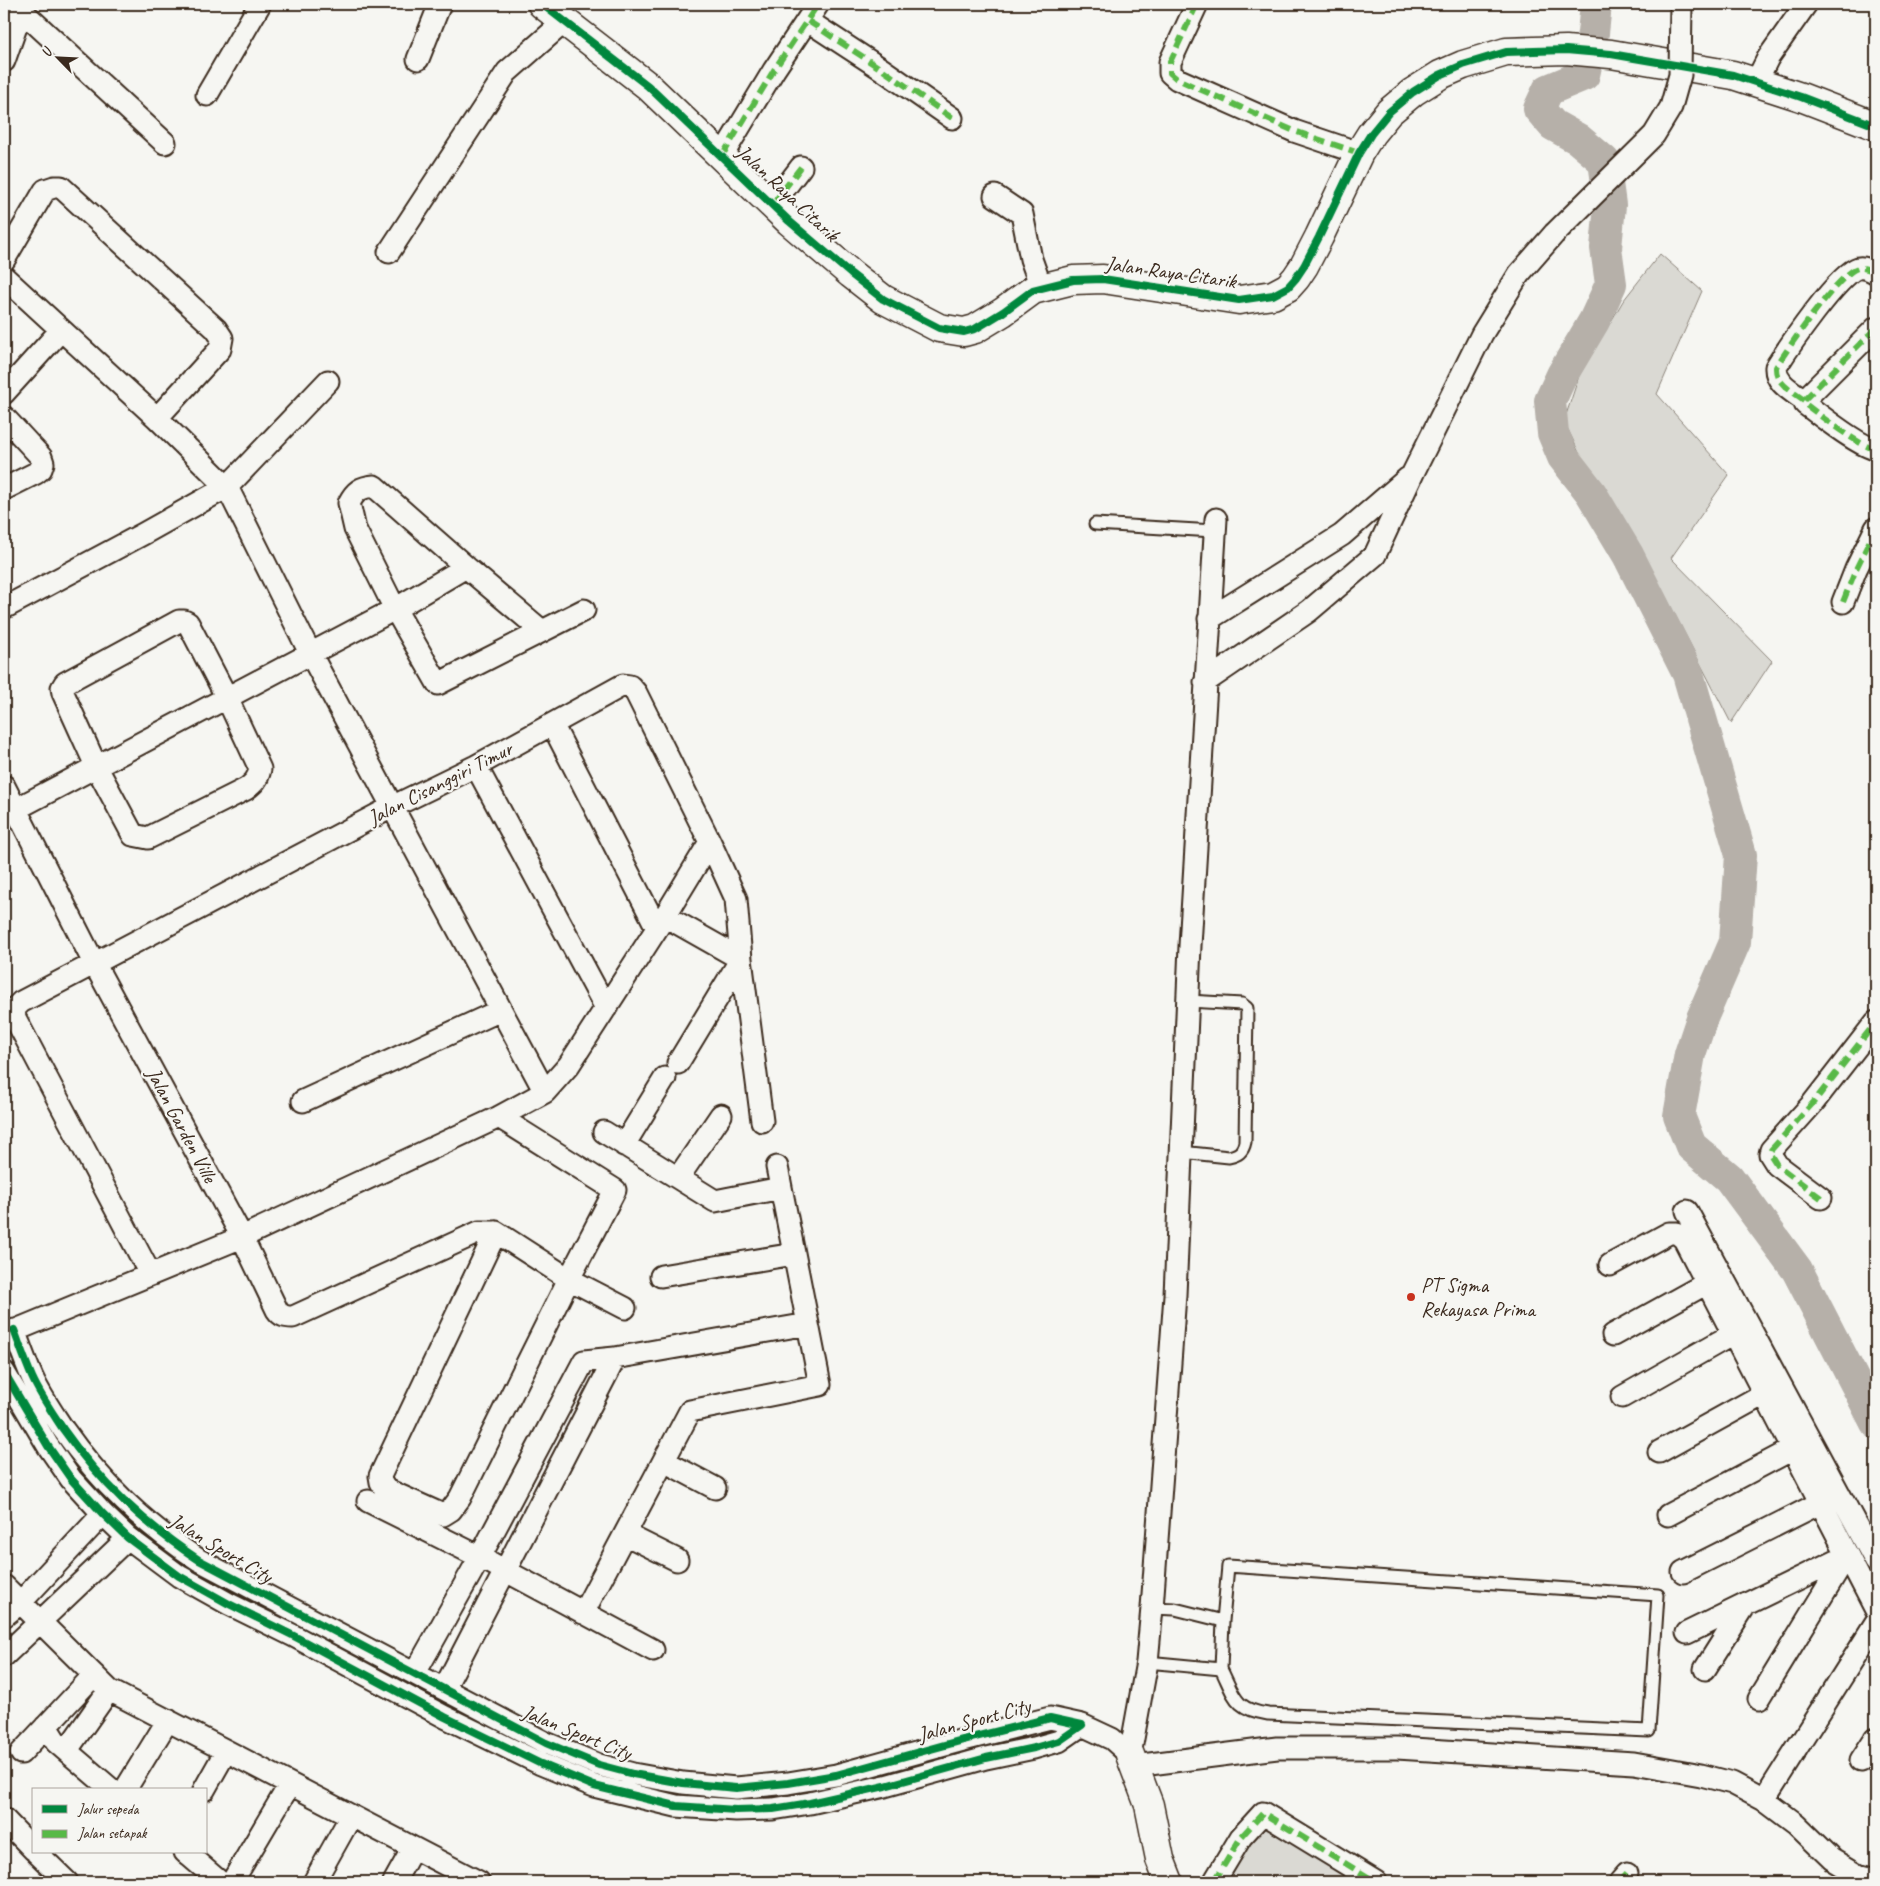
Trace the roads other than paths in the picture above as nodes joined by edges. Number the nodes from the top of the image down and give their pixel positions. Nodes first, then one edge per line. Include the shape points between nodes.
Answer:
1 (260, 4) edge
2 (440, 4) edge
3 (542, 4) edge
4 (1197, 4) edge
5 (1681, 4) edge
6 (1806, 4) edge
7 (23, 7) edge
8 (813, 12) edge
9 (564, 21) junction
10 (418, 59) dead end
11 (4, 61) edge
12 (1756, 82) junction
13 (207, 95) dead end
14 (952, 118) dead end
15 (1876, 126) edge
16 (165, 143) dead end
17 (1360, 153) junction
18 (722, 156) junction
19 (801, 167) dead end
20 (995, 196) dead end
21 (772, 205) junction
22 (389, 252) dead end
23 (4, 260) edge
24 (1876, 273) edge
25 (4, 277) edge
26 (1041, 287) junction
27 (1876, 328) edge
28 (60, 330) junction
29 (328, 381) dead end
30 (4, 393) edge
31 (1804, 400) junction
32 (4, 417) edge
33 (157, 418) junction
34 (1876, 449) edge
35 (1413, 473) junction
36 (227, 487) junction
37 (4, 489) edge
38 (1095, 524) dead end
39 (1215, 525) joint
40 (1876, 528) edge
41 (466, 567) junction
42 (1844, 602) dead end
43 (4, 608) edge
44 (395, 609) junction
45 (584, 610) dead end
46 (1209, 618) junction
47 (542, 632) junction
48 (310, 653) junction
49 (1205, 682) junction
50 (227, 698) junction
51 (552, 724) junction
52 (476, 766) junction
53 (97, 768) junction
54 (4, 786) edge
55 (392, 807) junction
56 (16, 809) junction
57 (710, 842) junction
58 (661, 922) junction
59 (741, 959) junction
60 (94, 963) junction
61 (1188, 1001) junction
62 (606, 1008) junction
63 (501, 1010) junction
64 (1876, 1022) edge
65 (545, 1092) junction
66 (303, 1100) dead end
67 (721, 1115) dead end
68 (499, 1117) junction
69 (762, 1121) dead end
70 (604, 1132) dead end
71 (624, 1145) junction
72 (1181, 1152) junction
73 (678, 1178) junction
74 (1821, 1198) dead end
75 (1687, 1211) dead end
76 (496, 1232) junction
77 (242, 1237) junction
78 (794, 1254) junction
79 (1610, 1265) dead end
80 (150, 1274) junction
81 (661, 1276) dead end
82 (569, 1279) junction
83 (1707, 1284) junction
84 (625, 1308) dead end
85 (808, 1324) junction
86 (9, 1332) edge
87 (1733, 1334) junction
88 (1613, 1335) dead end
89 (616, 1358) junction
90 (4, 1372) edge
91 (1764, 1394) junction
92 (1622, 1397) dead end
93 (1792, 1449) junction
94 (1659, 1452) dead end
95 (664, 1461) junction
96 (715, 1488) dead end
97 (368, 1501) dead end
98 (1820, 1503) junction
99 (103, 1514) junction
100 (1668, 1515) dead end
101 (625, 1534) junction
102 (128, 1538) junction
103 (1847, 1555) junction
104 (480, 1557) junction
105 (677, 1560) dead end
106 (1876, 1562) edge
107 (506, 1571) junction
108 (1683, 1572) dead end
109 (4, 1586) edge
110 (1746, 1604) junction
111 (1152, 1608) junction
112 (12, 1610) edge
113 (1876, 1610) edge
114 (583, 1613) junction
115 (1223, 1621) junction
116 (41, 1622) junction
117 (1876, 1623) edge
118 (1687, 1634) dead end
119 (653, 1650) dead end
120 (4, 1656) edge
121 (1147, 1662) junction
122 (1221, 1669) junction
123 (1705, 1669) dead end
124 (415, 1674) junction
125 (101, 1682) junction
126 (444, 1689) junction
127 (1759, 1699) dead end
128 (168, 1720) junction
129 (1082, 1725) junction
130 (46, 1726) junction
131 (1876, 1738) edge
132 (67, 1750) junction
133 (226, 1751) junction
134 (21, 1753) dead end
135 (1132, 1760) junction
136 (1861, 1761) dead end
137 (599, 1764) junction
138 (290, 1784) junction
139 (594, 1786) junction
140 (110, 1788) edge
141 (126, 1788) edge
142 (205, 1788) edge
143 (1764, 1800) junction
144 (351, 1816) junction
145 (4, 1819) edge
146 (32, 1848) edge
147 (413, 1848) junction
148 (38, 1854) edge
149 (187, 1854) edge
150 (1876, 1879) edge
151 (59, 1880) edge
152 (473, 1881) edge
153 (220, 1882) edge
154 (232, 1882) edge
155 (314, 1882) edge
156 (394, 1882) edge
157 (1169, 1882) edge
158 (1214, 1882) edge
159 (1376, 1882) edge

1 - 13 street
2 - 10 street
3 - 9 street, Jalan Raya Citarik
4 - 17 street via 1170,62 1170,73 1294,131
5 - 35 street, bridge via 1680,75 1670,107 1654,135 1554,234 1519,274 1482,334
6 - 12 street via 1768,58
7 - 11 street
7 - 16 street
8 - 14 street via 883,70
8 - 18 street
9 - 18 street, Jalan Raya Citarik via 648,86
9 - 22 street via 507,72
12 - 15 street
12 - 17 street, Jalan Raya Citarik via 1733,75 1611,54 1566,50 1506,52 1463,64 1413,92 1389,112
17 - 26 street, Jalan Raya Citarik via 1304,266 1288,287 1273,295 1239,300 1103,280 1073,280
18 - 21 street, Jalan Raya Citarik
19 - 21 street
20 - 26 street via 1022,214
21 - 26 street, Jalan Raya Citarik via 883,298 939,328 964,332 975,330
23 - 33 street via 46,190 54,186 61,188 216,328 222,338 220,349
24 - 31 street via 1857,268 1848,274 1825,298 1776,366 1775,374 1781,384
25 - 28 street
27 - 31 street
28 - 30 street
28 - 33 street
29 - 36 street
31 - 34 street via 1805,404 1847,434
32 - 37 street via 43,463 36,473
33 - 36 street
35 - 46 street via 1342,535
35 - 49 street via 1375,555 1309,611
36 - 43 street
36 - 48 street
38 - 39 lane
39 - 46 street
40 - 42 street
41 - 44 street
41 - 44 street via 374,486 356,491 349,503 355,529
41 - 47 street
44 - 47 street via 438,684
44 - 48 street
45 - 47 street
46 - 49 street
48 - 50 street
48 - 55 street
49 - 61 street
50 - 53 street
50 - 53 street via 260,769 254,783 246,789 148,838 138,838 133,835
50 - 53 street via 188,623 184,621 100,664 65,683 62,688
51 - 52 street, Jalan Cisanggiri Timur
51 - 57 street, Jalan Cisanggiri Timur via 623,685 630,686
51 - 58 street
52 - 55 street, Jalan Cisanggiri Timur
52 - 62 street
53 - 56 street
54 - 56 street, Jalan Garden Ville
55 - 60 street, Jalan Cisanggiri Timur
55 - 63 street
56 - 60 street, Jalan Garden Ville
57 - 58 street
57 - 59 street via 736,899
58 - 59 street
58 - 62 street
59 - 69 street
59 - 71 street
60 - 77 street, Jalan Garden Ville
60 - 80 street, Jalan Cisanggiri Timur via 20,1002 14,1009 15,1018
61 - 72 street
61 - 72 lane via 1242,1004 1246,1008 1245,1142 1242,1151 1229,1157
62 - 65 street via 569,1065
63 - 65 street
63 - 66 street
64 - 74 street via 1813,1103 1771,1150 1777,1165
65 - 68 street
67 - 73 street
68 - 77 street
68 - 82 street via 615,1190
70 - 71 street
71 - 73 street
72 - 111 street via 1174,1305
73 - 78 street via 716,1201 779,1177
75 - 106 street
76 - 77 street, Jalan Garden Ville via 479,1232 293,1317 280,1315
76 - 82 street
76 - 82 street via 380,1476 385,1489 443,1515 451,1510 460,1498
77 - 80 street
78 - 81 street
78 - 85 street
79 - 83 street via 1669,1233 1677,1233 1684,1239
80 - 86 street
82 - 84 street
83 - 87 street
83 - 88 street
85 - 89 street
85 - 95 street via 820,1385 690,1411
86 - 124 street, Jalan Sport City via 50,1409 91,1465 136,1514 199,1560
87 - 91 street
87 - 92 street
89 - 104 street via 584,1361
89 - 107 street
90 - 99 street, Jalan Sport City via 48,1446
91 - 93 street
91 - 94 street
93 - 98 street
93 - 100 street
95 - 96 street
95 - 101 street
97 - 104 street
98 - 103 street
98 - 108 street
99 - 102 street, Jalan Sport City
99 - 112 street
101 - 105 street
101 - 114 street
102 - 116 street
102 - 139 street, Jalan Sport City via 180,1576 229,1604 445,1717
103 - 110 street
103 - 113 street
103 - 127 street
104 - 107 street
104 - 124 street
107 - 114 street
107 - 126 street
109 - 112 street
110 - 118 street
110 - 123 street
111 - 115 lane via 1175,1609
111 - 121 street
112 - 116 street
114 - 119 street
115 - 122 lane
115 - 122 lane via 1228,1566 1658,1595 1649,1731 1268,1714 1245,1709 1238,1703
116 - 120 street
116 - 125 street
117 - 143 street
121 - 122 lane
121 - 135 street
124 - 126 street, Jalan Sport City
125 - 128 street
125 - 130 street
125 - 132 street
126 - 137 street, Jalan Sport City via 546,1743
128 - 133 street
128 - 141 street
129 - 135 street via 1112,1739
129 - 137 street, Jalan Sport City via 1050,1718 836,1775 736,1788 683,1783
129 - 139 street, Jalan Sport City via 1059,1741 1034,1748 884,1786 773,1809 676,1806
130 - 132 street via 52,1738
130 - 134 street
131 - 136 street
132 - 140 street
133 - 138 street
133 - 142 street
135 - 143 street via 1277,1748 1397,1748 1634,1763 1732,1783
135 - 157 street via 1149,1805 1160,1859
137 - 139 street
138 - 144 street
138 - 154 street
143 - 150 street via 1796,1824 1832,1859 1857,1874
144 - 147 street
144 - 155 street
145 - 146 street
147 - 152 street
147 - 156 street
148 - 151 street
149 - 153 street
158 - 159 street via 1241,1837 1263,1813

